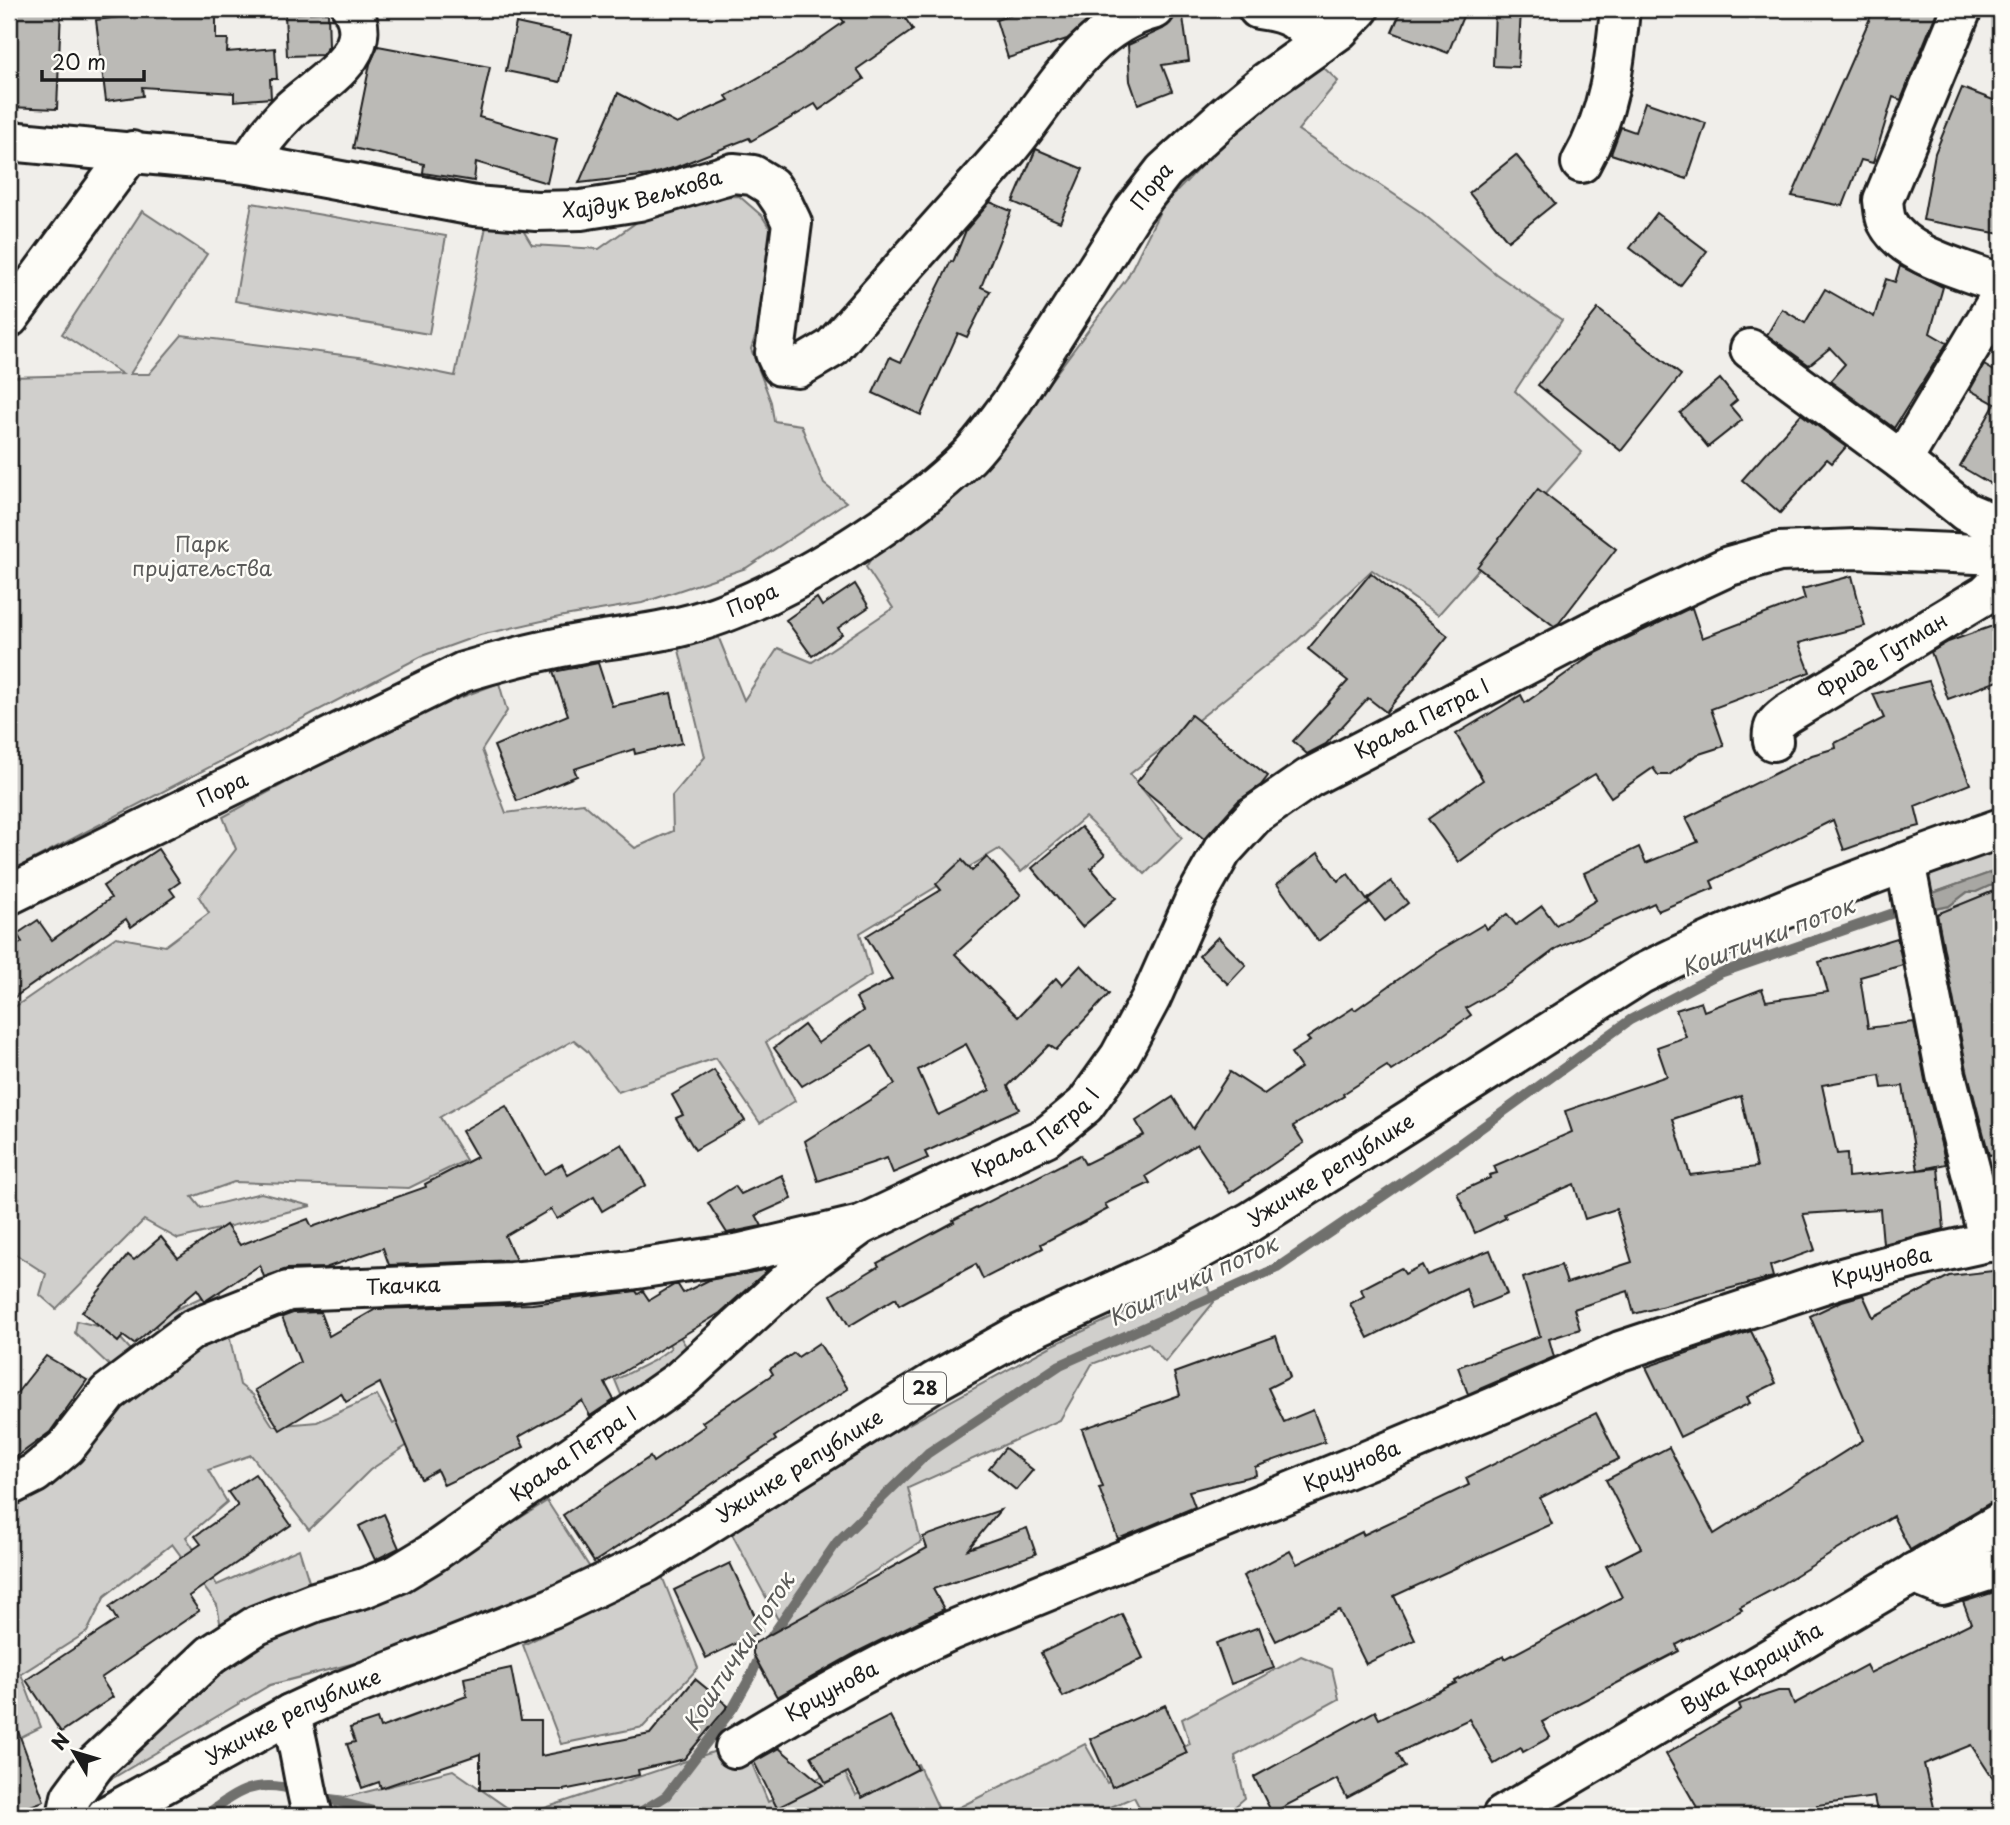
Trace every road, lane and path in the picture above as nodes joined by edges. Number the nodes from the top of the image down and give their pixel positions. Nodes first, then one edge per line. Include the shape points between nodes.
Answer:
1 (352, 9) edge
2 (1155, 9) edge
3 (1258, 9) edge
4 (1359, 9) edge
5 (1620, 9) edge
6 (1962, 9) edge
7 (1318, 45) junction
8 (9, 141) edge
9 (132, 151) junction
10 (1581, 163) dead end
11 (248, 164) junction
12 (2001, 284) edge
13 (2001, 295) edge
14 (9, 318) edge
15 (1750, 348) dead end
16 (1902, 461) junction
17 (2001, 523) edge
18 (2001, 555) edge
19 (2001, 579) edge
20 (1773, 741) dead end
21 (2001, 828) edge
22 (1910, 890) junction
23 (9, 895) edge
24 (861, 1225) junction
25 (1995, 1240) edge
26 (9, 1486) edge
27 (2001, 1522) edge
28 (2001, 1567) edge
29 (1915, 1572) junction
30 (290, 1714) junction
31 (735, 1748) dead end
32 (308, 1796) edge
33 (67, 1816) edge
34 (106, 1816) edge
35 (1502, 1816) edge

1 - 11 street via 359,26 352,54 275,125
2 - 11 street, Хајдук Вељкова via 1122,23 1066,70 1010,146 832,348 798,368 780,366 775,353 792,223 771,186 753,175 733,173 639,201 536,211 475,206
3 - 7 street via 1300,22
4 - 7 street, Пора
5 - 10 street via 1615,67 1596,136
6 - 12 street via 1883,200 1885,220 1915,251
7 - 23 street, Пора via 1227,114 1164,172 1012,401 970,455 868,536 760,597 718,615 683,626 534,652 463,672
8 - 9 street, Хајдук Вељкова
9 - 11 street, Хајдук Вељкова
9 - 14 street
13 - 16 street
15 - 16 street
16 - 17 street via 1966,512
18 - 24 street, Краља Петра I via 1856,549 1779,552 1729,566 1605,624 1309,778 1254,816 1222,851 1120,1056 1085,1105 1046,1137
19 - 20 street, Фриде Гутман via 1986,594 1787,714 1775,723
21 - 22 street, Ужичке републике / 28
22 - 25 street, Крцунова via 1947,1075
22 - 30 street, Ужичке републике / 28 via 1852,881 1641,974 1250,1222 1181,1261 1020,1334 945,1376 648,1562 552,1608
24 - 26 street, Ткачка via 741,1254 624,1271 511,1282 288,1291 194,1329 107,1393 66,1447
24 - 33 street, Краља Петра I via 801,1269 680,1380 431,1554 387,1579 257,1625 211,1655 96,1763 71,1797
25 - 31 street, Крцунова via 1838,1279 1620,1351 1356,1465 950,1630 891,1658
27 - 29 street, Вука Караџића
28 - 29 street via 1948,1586 1934,1584
29 - 35 street, Вука Караџића
30 - 32 street
30 - 34 street, Ужичке републике / 28

